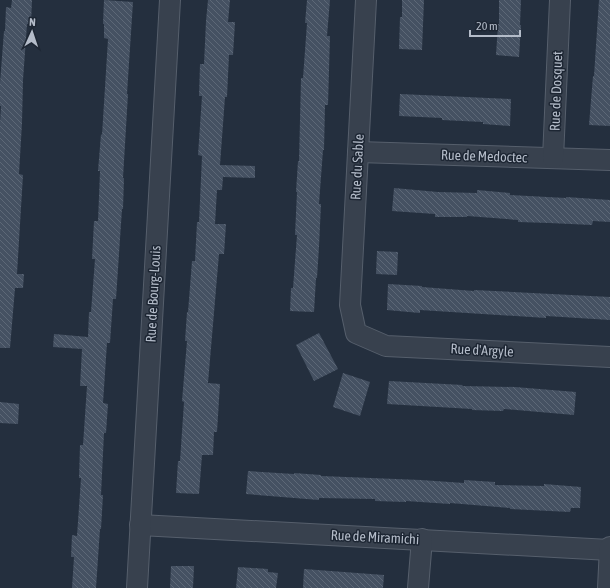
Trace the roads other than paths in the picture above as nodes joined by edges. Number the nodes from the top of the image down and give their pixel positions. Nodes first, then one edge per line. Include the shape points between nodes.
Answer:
1 (170, 0) edge
2 (366, 0) edge
3 (560, 0) edge
4 (358, 152) junction
5 (553, 158) junction
6 (610, 160) edge
7 (356, 333) joint
8 (610, 357) edge
9 (140, 525) junction
10 (422, 539) junction
11 (610, 548) edge
12 (137, 588) edge
13 (418, 588) edge
14 (608, 588) edge

1 - 9 street, Rue de Bourg-Louis
2 - 4 street, Rue du Sable
3 - 5 street, Rue de Dosquet
4 - 5 street, Rue de Medoctec
4 - 7 street, Rue du Sable via 350,305
5 - 6 street, Rue de Medoctec
7 - 8 street, Rue d'Argyle via 386,346
9 - 10 street, Rue de Miramichi
9 - 12 street, Rue de Bourg-Louis
10 - 11 street, Rue de Miramichi
10 - 13 street
11 - 14 street

